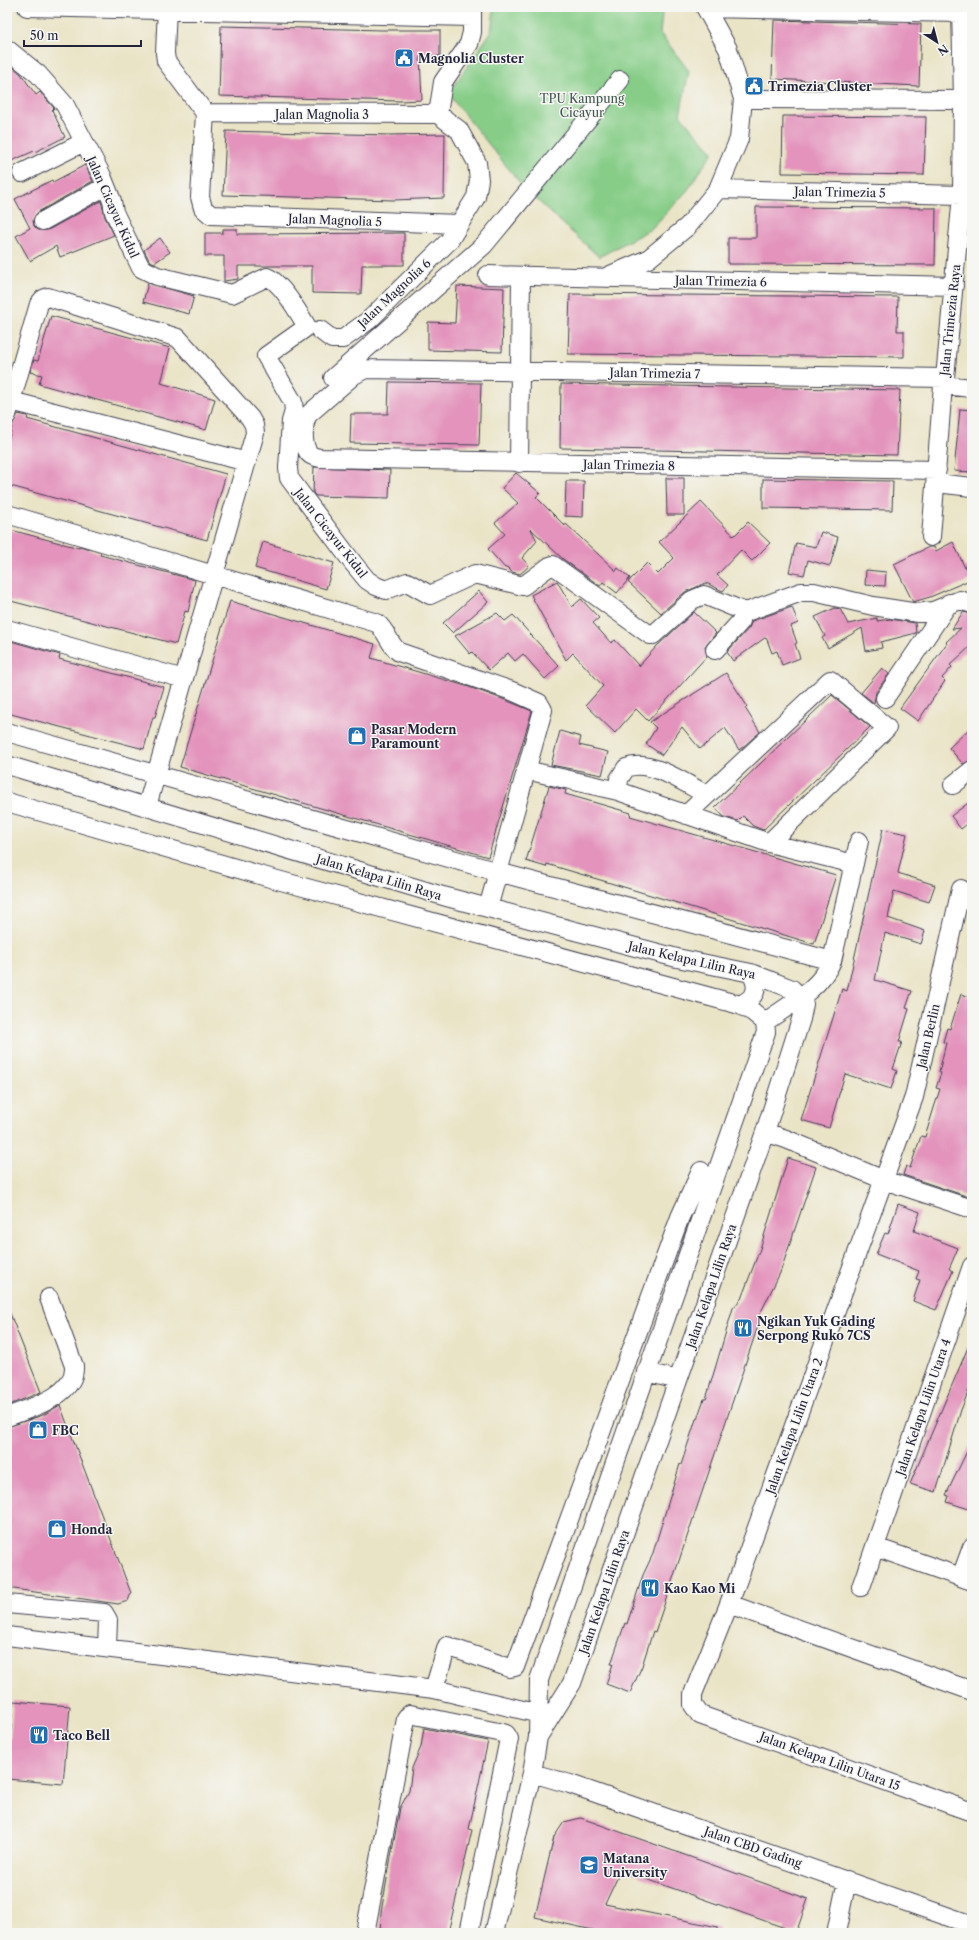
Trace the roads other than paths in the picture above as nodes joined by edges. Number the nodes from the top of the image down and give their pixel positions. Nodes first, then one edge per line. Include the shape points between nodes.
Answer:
1 (27, 7) edge
2 (167, 8) edge
3 (706, 8) edge
4 (961, 10) edge
5 (472, 12) edge
6 (7, 49) edge
7 (620, 80) dead end
8 (743, 99) junction
9 (963, 100) junction
10 (205, 113) junction
11 (438, 114) junction
12 (84, 142) junction
13 (22, 173) dead end
14 (106, 186) junction
15 (718, 189) junction
16 (962, 195) junction
17 (43, 221) dead end
18 (459, 224) junction
19 (488, 275) dead end
20 (521, 277) junction
21 (602, 278) junction
22 (954, 286) junction
23 (320, 330) dead end
24 (521, 371) junction
25 (944, 382) junction
26 (972, 388) edge
27 (9, 408) edge
28 (294, 411) junction
29 (321, 458) joint
30 (247, 462) junction
31 (519, 463) junction
32 (936, 477) junction
33 (972, 487) edge
34 (7, 514) edge
35 (931, 537) dead end
36 (214, 574) junction
37 (950, 603) junction
38 (972, 604) edge
39 (743, 611) junction
40 (7, 629) edge
41 (715, 650) dead end
42 (184, 679) junction
43 (885, 698) dead end
44 (7, 732) edge
45 (7, 766) edge
46 (526, 770) junction
47 (972, 770) edge
48 (157, 774) junction
49 (953, 785) dead end
50 (618, 791) junction
51 (707, 795) junction
52 (7, 802) edge
53 (148, 806) junction
54 (686, 814) junction
55 (859, 841) dead end
56 (768, 842) junction
57 (854, 864) junction
58 (498, 872) junction
59 (961, 889) dead end
60 (488, 908) junction
61 (832, 961) junction
62 (751, 972) junction
63 (800, 997) junction
64 (740, 1005) junction
65 (765, 1022) junction
66 (765, 1132) junction
67 (701, 1171) dead end
68 (884, 1180) junction
69 (972, 1209) edge
70 (680, 1217) junction
71 (698, 1223) junction
72 (972, 1266) edge
73 (49, 1298) dead end
74 (646, 1372) junction
75 (678, 1380) junction
76 (7, 1416) edge
77 (875, 1547) junction
78 (972, 1548) edge
79 (967, 1579) edge
80 (861, 1587) dead end
81 (7, 1604) edge
82 (729, 1604) junction
83 (7, 1636) edge
84 (107, 1648) junction
85 (434, 1689) junction
86 (972, 1691) edge
87 (693, 1705) joint
88 (544, 1715) junction
89 (532, 1773) junction
90 (972, 1812) edge
91 (847, 1880) junction
92 (972, 1925) edge
93 (365, 1933) edge
94 (469, 1933) edge
95 (494, 1933) edge
96 (836, 1933) edge

1 - 2 street
2 - 5 street
2 - 10 street via 166,61
3 - 4 street
3 - 8 street via 728,49
4 - 9 street, Jalan Trimezia Raya
5 - 11 street via 469,44 443,82
6 - 12 street, Jalan Cicayur Kidul via 38,74 64,106
7 - 28 street via 484,245
8 - 9 street
8 - 15 street via 739,139
9 - 16 street, Jalan Trimezia Raya
10 - 11 street, Jalan Magnolia 3
10 - 18 street, Jalan Magnolia 5 via 200,197 203,208 210,215
11 - 18 street, Jalan Magnolia 6 via 459,130 477,163 479,180 476,197
12 - 13 street
12 - 14 street, Jalan Cicayur Kidul
14 - 17 street
14 - 28 street, Jalan Cicayur Kidul via 118,221 137,262 146,272 225,294 232,294 265,277 272,279 280,288 306,327 266,356 291,396
15 - 16 street, Jalan Trimezia 5
15 - 21 street via 688,226 648,259
16 - 22 street, Jalan Trimezia Raya
18 - 23 street, Jalan Magnolia 6 via 449,242 369,320 342,339 332,339
19 - 20 street, Jalan Trimezia 6
20 - 21 street, Jalan Trimezia 6
20 - 24 street
21 - 22 street, Jalan Trimezia 6
22 - 25 street, Jalan Trimezia Raya
24 - 25 street, Jalan Trimezia 7
24 - 29 street, Jalan Trimezia 7 via 365,369 354,375 306,416 306,450 311,455
24 - 31 street
25 - 26 street, Jalan Trimezia 7
25 - 32 street, Jalan Trimezia Raya
27 - 30 street
27 - 30 street via 39,304 42,299 48,297 180,339 252,421 255,433
28 - 39 street, Jalan Cicayur Kidul via 288,468 290,478 353,563 367,580 376,586 386,590 407,582 430,595 475,574 522,586 553,565 650,636 692,600 704,595
29 - 31 street, Jalan Trimezia 8
30 - 36 street
31 - 32 street, Jalan Trimezia 8
32 - 33 street, Jalan Trimezia 8
32 - 35 street, Jalan Trimezia Raya
34 - 36 street
36 - 42 street
36 - 46 street via 377,623 384,630 392,646 400,652 539,703 543,710
37 - 38 street via 960,600
37 - 39 street via 933,612 918,613 873,606 814,592 801,592
37 - 43 street
39 - 41 street via 741,621
40 - 42 street
42 - 48 street
44 - 48 street
45 - 53 street, Jalan Kelapa Lilin Raya
46 - 50 street
46 - 58 street
47 - 49 street
48 - 53 street
48 - 58 street
50 - 51 street via 619,779 626,768 639,766 655,769
50 - 54 street
51 - 54 street
51 - 56 street via 830,680 887,728
52 - 64 street via 270,878
53 - 60 street, Jalan Kelapa Lilin Raya
54 - 56 street
55 - 57 street
56 - 57 street
57 - 61 street
58 - 60 street
58 - 61 street
59 - 68 street, Jalan Berlin via 914,1097
60 - 62 street, Jalan Kelapa Lilin Raya via 677,958
61 - 63 street via 827,973
62 - 63 street, Jalan Kelapa Lilin Raya via 792,989
62 - 64 street via 756,987 754,994
63 - 65 street
63 - 66 street, Jalan Kelapa Lilin Raya via 804,1004 801,1019
64 - 65 street
65 - 71 street, Jalan Kelapa Lilin Raya via 766,1032
66 - 68 street
66 - 75 street, Jalan Kelapa Lilin Raya
67 - 70 street
68 - 69 street
68 - 82 street, Jalan Kelapa Lilin Utara 2
70 - 71 street
70 - 85 street via 515,1667 510,1668 447,1646
71 - 74 street, Jalan Kelapa Lilin Raya
72 - 77 street, Jalan Kelapa Lilin Utara 4
73 - 76 street via 74,1366 74,1374 67,1388 57,1396
74 - 75 street
74 - 88 street, Jalan Kelapa Lilin Raya via 539,1680
75 - 88 street, Jalan Kelapa Lilin Raya via 572,1683
77 - 79 street
77 - 80 street, Jalan Kelapa Lilin Utara 4
78 - 79 street
81 - 84 street via 104,1613 108,1620
82 - 86 street
82 - 87 street, Jalan Kelapa Lilin Utara 2 via 693,1694
83 - 84 street
84 - 85 street
85 - 88 street
87 - 90 street, Jalan Kelapa Lilin Utara 15 via 700,1715
88 - 89 street, Jalan Kelapa Lilin Raya
89 - 91 street, Jalan CBD Gading
89 - 95 street, Jalan Kelapa Lilin Raya
91 - 92 street, Jalan CBD Gading
91 - 96 street
93 - 94 street via 406,1719 410,1714 503,1733 509,1739

